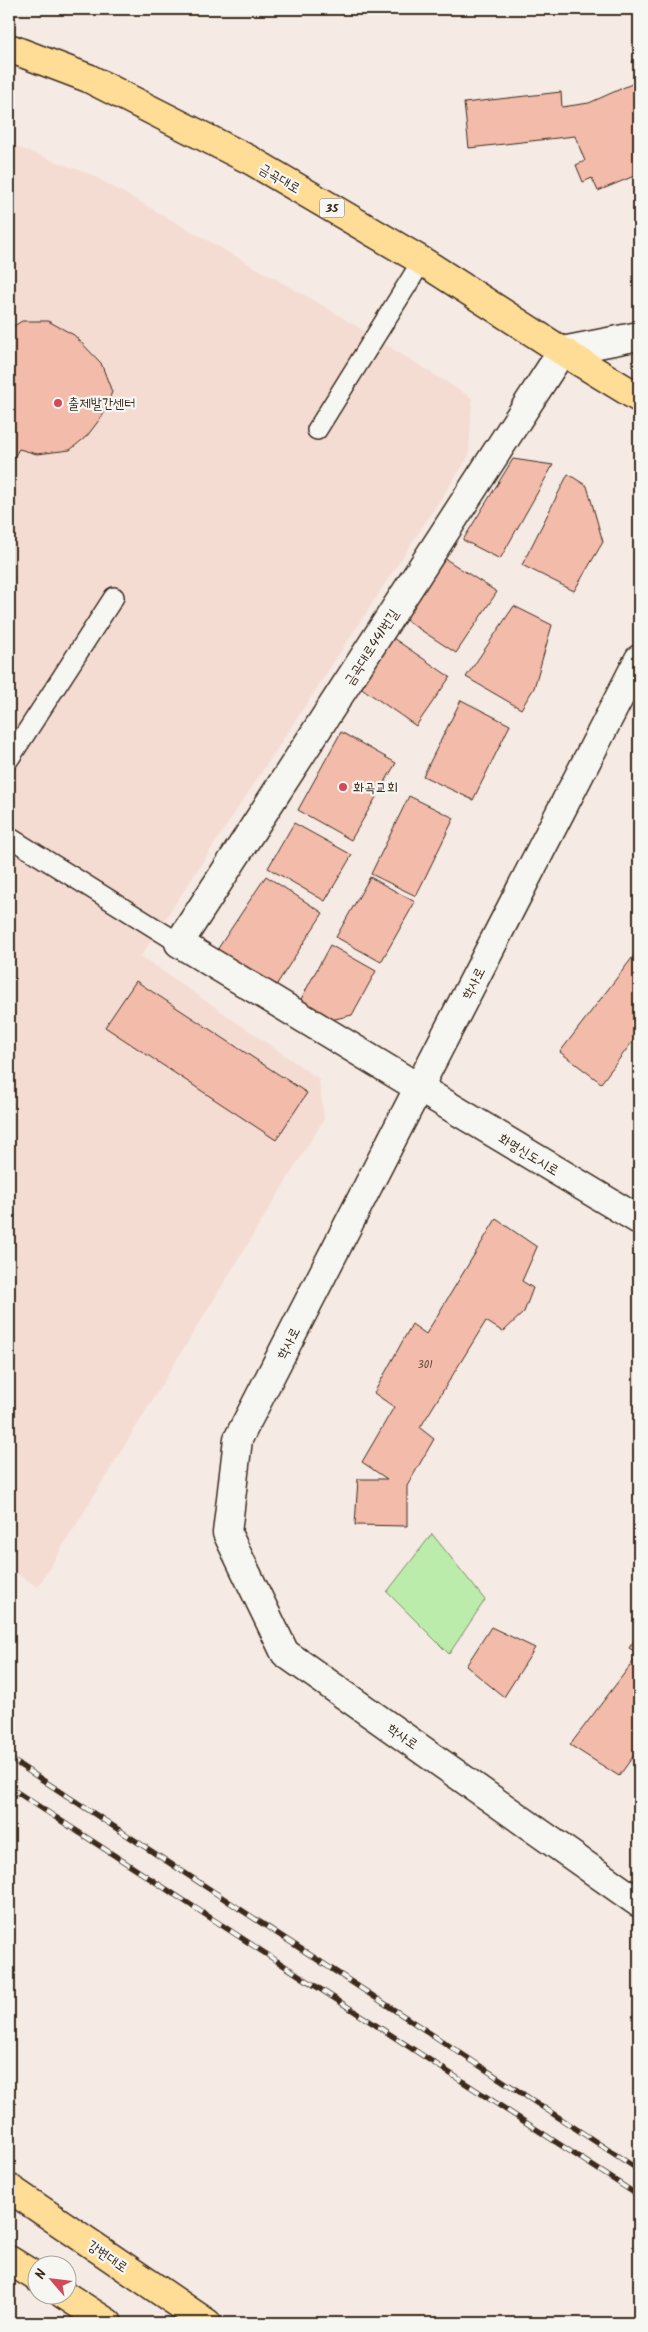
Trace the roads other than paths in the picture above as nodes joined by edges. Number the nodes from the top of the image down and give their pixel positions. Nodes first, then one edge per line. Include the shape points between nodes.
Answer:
1 (9, 48) edge
2 (422, 261) junction
3 (639, 336) edge
4 (562, 351) junction
5 (639, 398) edge
6 (317, 430) dead end
7 (114, 597) dead end
8 (639, 659) edge
9 (9, 759) edge
10 (9, 838) edge
11 (180, 942) junction
12 (419, 1088) junction
13 (639, 1220) edge
14 (639, 1903) edge
15 (9, 2188) edge
16 (9, 2260) edge
17 (28, 2272) edge
18 (78, 2304) edge
19 (108, 2323) edge
20 (207, 2323) edge

1 - 2 main road, 금곡대로 / 35 via 88,78 252,161
2 - 4 main road, 금곡대로 / 35
2 - 6 lane
3 - 4 main road
4 - 5 main road, 금곡대로 / 35
4 - 11 main road, 금곡대로441번길
7 - 9 lane
8 - 12 main road, 학사로
10 - 11 lane
11 - 12 main road, 화명신도시로
12 - 13 main road, 화명신도시로
12 - 14 main road, 학사로 via 238,1439 227,1533 285,1653
15 - 20 main road, 강변대로
16 - 17 main road
18 - 19 main road

